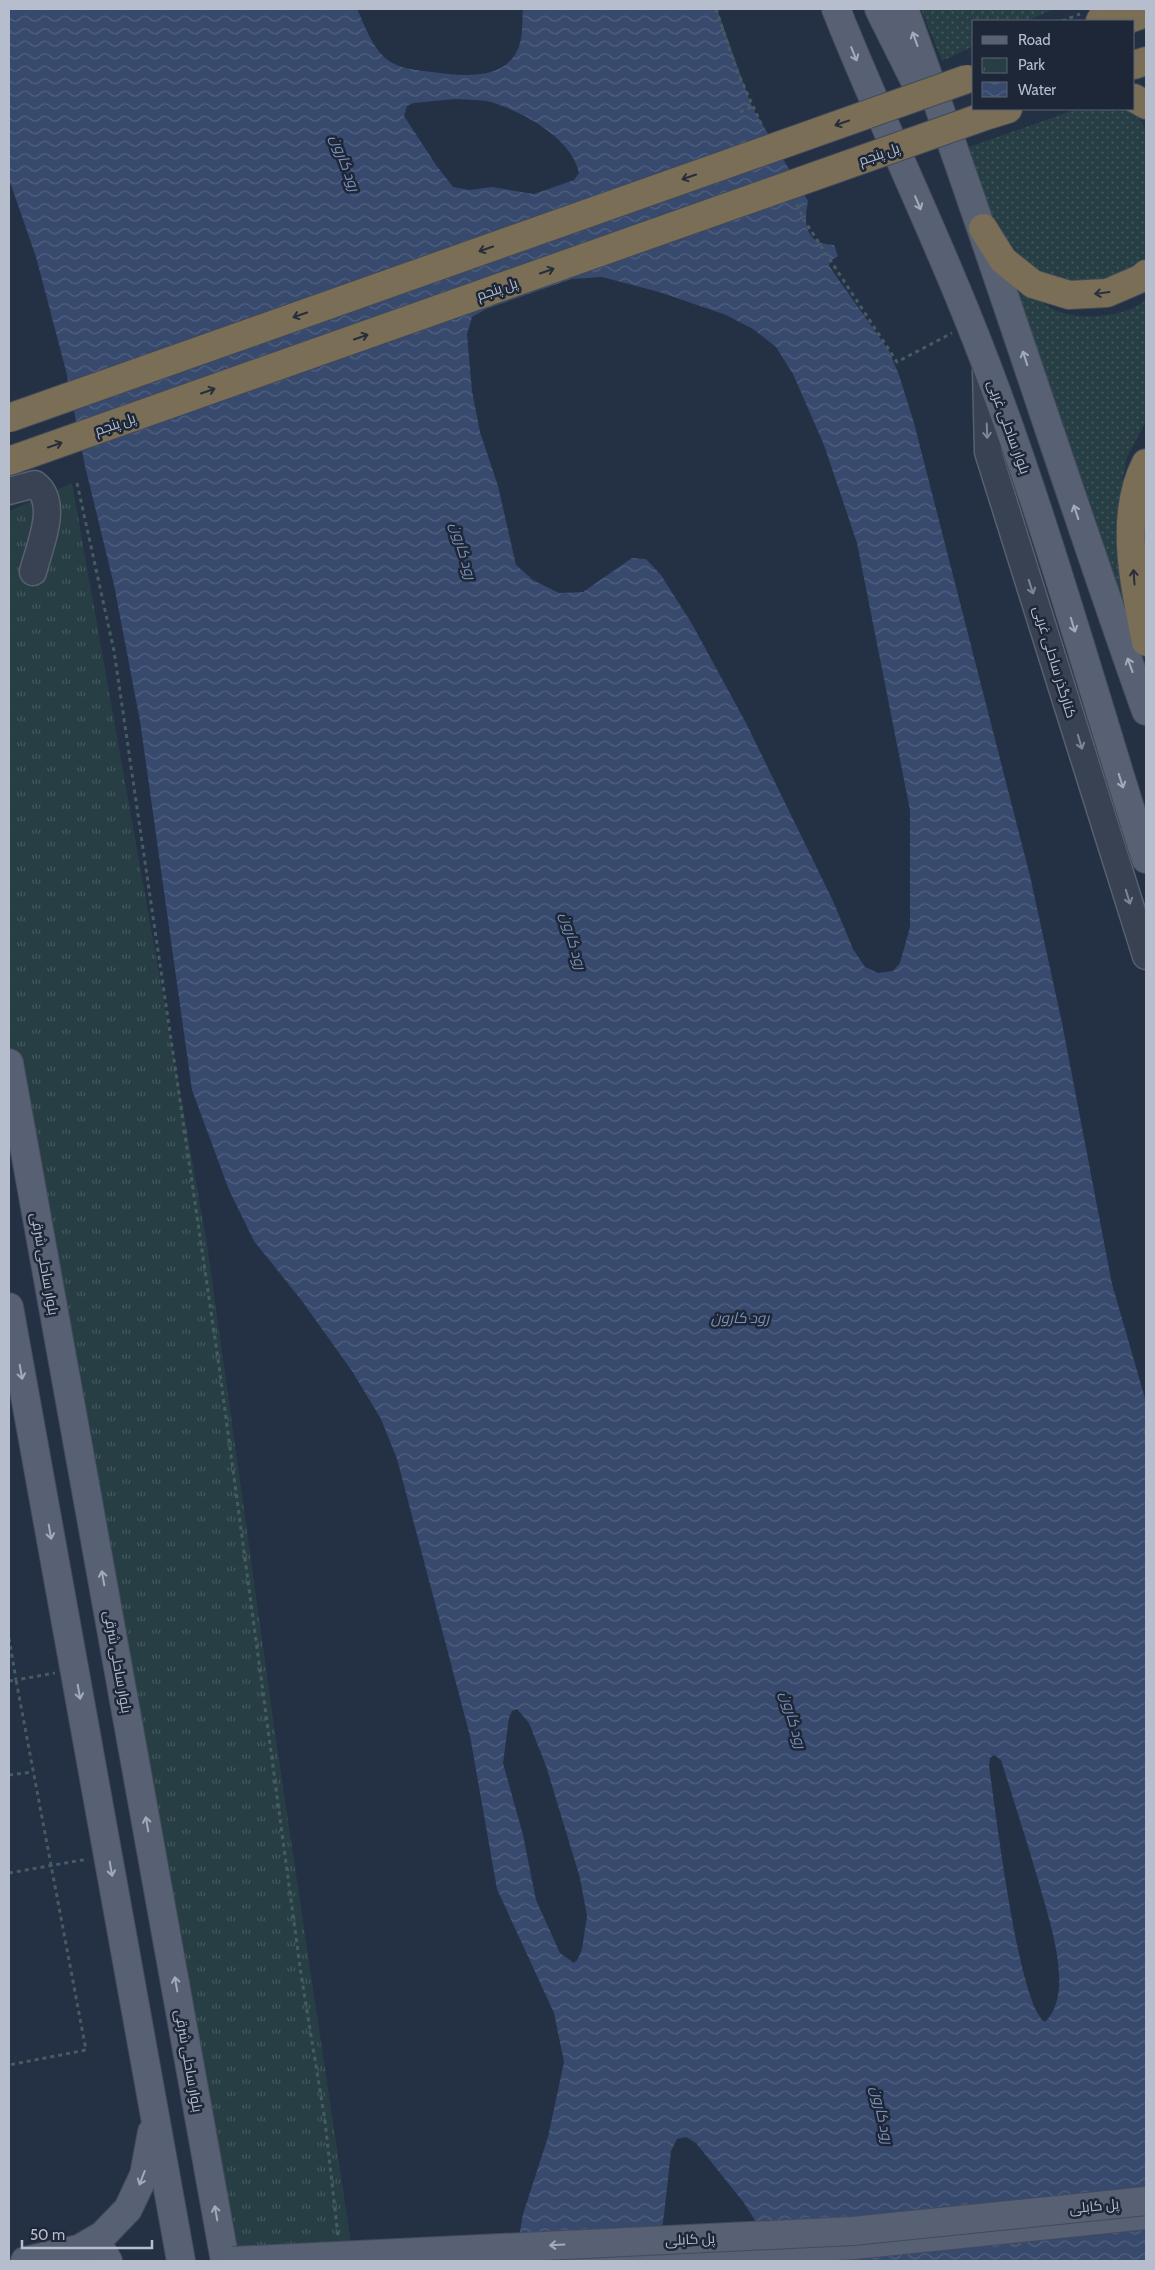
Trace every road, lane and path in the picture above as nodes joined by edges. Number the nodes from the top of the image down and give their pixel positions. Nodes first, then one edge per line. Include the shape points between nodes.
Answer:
1 (836, 9) edge
2 (879, 9) edge
3 (904, 9) edge
4 (1146, 13) edge
5 (1097, 14) edge
6 (1067, 20) edge
7 (1126, 20) edge
8 (970, 77) edge
9 (1135, 99) edge
10 (1146, 106) edge
11 (752, 107) dead end
12 (740, 112) dead end
13 (996, 112) edge
14 (962, 170) junction
15 (983, 228) junction
16 (1146, 274) edge
17 (970, 323) junction
18 (897, 362) dead end
19 (986, 365) junction
20 (9, 418) edge
21 (9, 461) edge
22 (1146, 463) edge
23 (77, 483) dead end
24 (9, 491) edge
25 (33, 572) dead end
26 (1145, 631) edge
27 (1146, 711) edge
28 (1146, 859) edge
29 (1146, 956) edge
30 (9, 1063) edge
31 (9, 1307) edge
32 (9, 1638) edge
33 (75, 1669) junction
34 (16, 1680) junction
35 (9, 1681) edge
36 (33, 1772) junction
37 (9, 1775) edge
38 (140, 1783) junction
39 (97, 1789) junction
40 (108, 1856) junction
41 (51, 1866) junction
42 (9, 1874) edge
43 (9, 2065) edge
44 (155, 2114) junction
45 (1146, 2200) edge
46 (1146, 2216) edge
47 (339, 2243) dead end
48 (99, 2252) edge
49 (25, 2261) edge
50 (181, 2261) edge
51 (225, 2261) edge
52 (233, 2261) edge
53 (578, 2261) edge

1 -> 17 main road, بلوار ساحلی غربی
2 - 14 main road
14 -> 3 main road
4 - 7 highway
5 - 6 path
8 -> 20 highway, bridge
9 - 10 highway
11 - 12 path
21 -> 13 highway, پل پنجم, bridge
14 - 15 main road
16 -> 15 highway via 1107,293 1069,296 1033,284 1002,260
27 -> 15 main road via 1083,534
17 - 18 path
17 - 19 main road, بلوار ساحلی غربی
19 -> 28 main road, بلوار ساحلی غربی via 1028,478
19 -> 29 street, کنارگذر ساحلی غربی via 988,452
26 -> 22 highway via 1134,584 1131,524 1139,477
23 - 47 path via 115,661 217,1356
24 - 25 street via 35,484 48,502
38 -> 30 main road, بلوار ساحلی شرقی
31 -> 33 main road
32 - 34 path
33 - 34 path
33 -> 39 main road
34 - 35 path
34 - 36 path
36 - 37 path
36 - 41 path
38 - 39 main road
51 -> 38 main road, بلوار ساحلی شرقی
39 - 40 main road
40 - 41 path
40 -> 44 main road
41 - 42 path
41 - 43 path via 86,2050
44 -> 48 main road via 144,2175 128,2209 103,2235
44 - 50 main road
45 -> 52 main road, پل کابلی, bridge via 853,2231
46 - 53 main road, پل کابلی via 854,2245
48 - 49 main road via 79,2249

